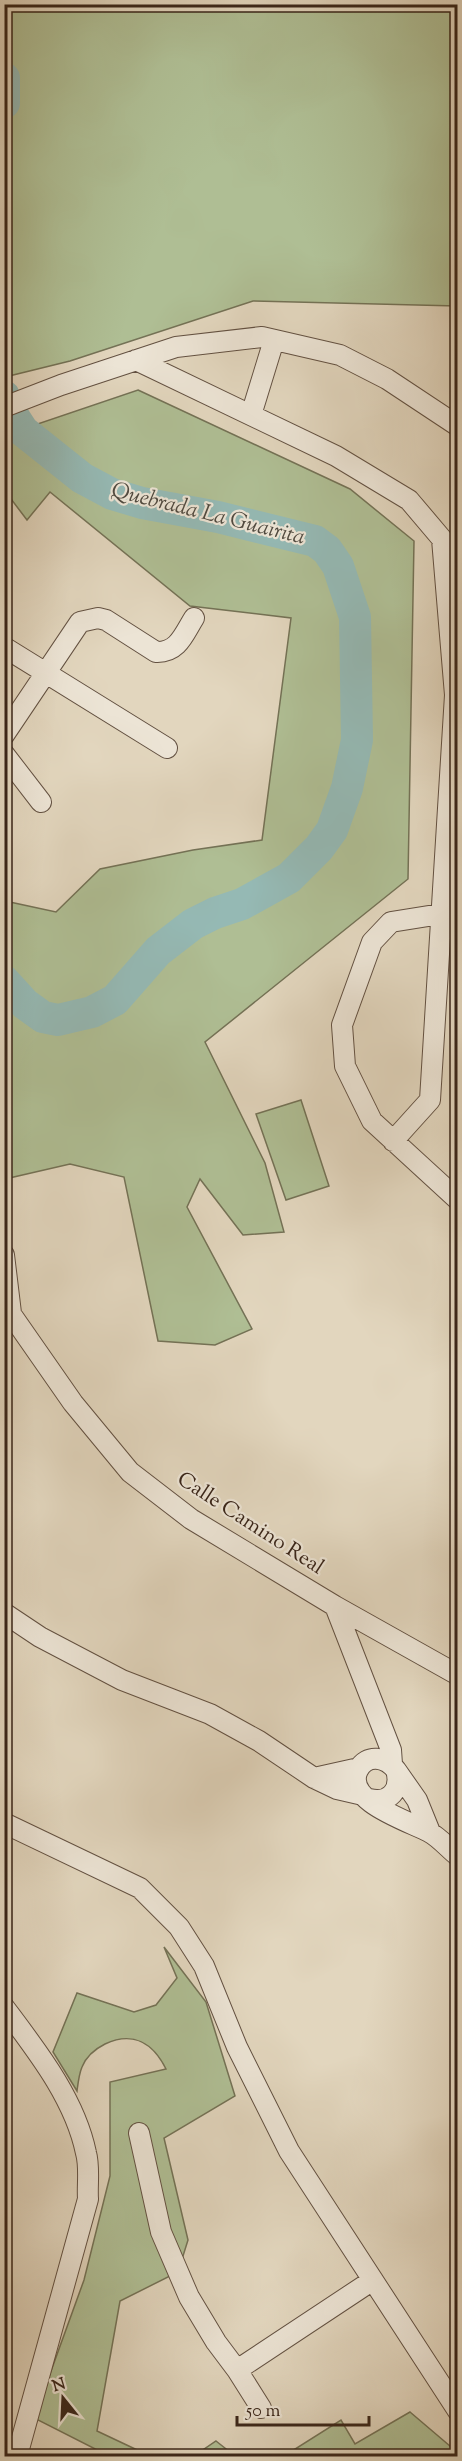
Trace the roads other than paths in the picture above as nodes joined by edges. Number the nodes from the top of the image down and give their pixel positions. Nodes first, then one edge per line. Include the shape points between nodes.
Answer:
1 (274, 340) junction
2 (136, 360) junction
3 (4, 407) edge
4 (251, 415) junction
5 (458, 426) edge
6 (451, 561) edge
7 (194, 618) dead end
8 (4, 647) edge
9 (46, 673) junction
10 (4, 735) edge
11 (166, 748) dead end
12 (4, 754) edge
13 (454, 782) edge
14 (41, 802) dead end
15 (441, 914) junction
16 (393, 1141) junction
17 (458, 1200) edge
18 (4, 1255) edge
19 (8, 1309) edge
20 (335, 1606) junction
21 (4, 1613) edge
22 (458, 1675) edge
23 (380, 1720) junction
24 (362, 1765) junction
25 (394, 1767) junction
26 (314, 1778) junction
27 (366, 1797) junction
28 (417, 1800) junction
29 (401, 1821) junction
30 (4, 1823) edge
31 (430, 1832) junction
32 (458, 1856) edge
33 (4, 2007) edge
34 (139, 2133) dead end
35 (373, 2280) junction
36 (237, 2370) junction
37 (261, 2408) dead end
38 (458, 2411) edge
39 (17, 2457) edge

1 - 2 street via 262,337 176,347
1 - 4 street
1 - 5 street via 340,355 387,379
2 - 3 street
2 - 4 street
4 - 6 street via 336,456 409,500 442,539
6 - 13 street
7 - 9 street via 175,648 163,652 156,652 106,620 85,620 77,624
8 - 9 street
9 - 10 street
9 - 11 street
12 - 14 street
13 - 15 street
15 - 16 street via 430,1100
15 - 16 street via 392,922 372,942 342,1025 345,1066 372,1121
16 - 17 street
18 - 19 street, Calle Camino Real
19 - 20 street, Calle Camino Real via 73,1403 130,1472 191,1520
20 - 22 street, Calle Camino Real
20 - 23 street
21 - 26 street via 40,1637 122,1680 210,1714
23 - 24 street
23 - 25 street
24 - 25 street via 378,1758
24 - 26 street
24 - 27 street via 356,1782
25 - 27 street via 398,1784 395,1791 383,1800
25 - 28 street
26 - 27 street
27 - 29 street
28 - 29 street
28 - 31 street
29 - 31 street
30 - 35 street via 140,1888 179,1927 204,1966 237,2047 289,2151
31 - 32 street
33 - 39 street via 37,2051 77,2121 87,2155 87,2199
34 - 36 street via 160,2232 189,2297
35 - 36 street
35 - 38 street
36 - 37 street

